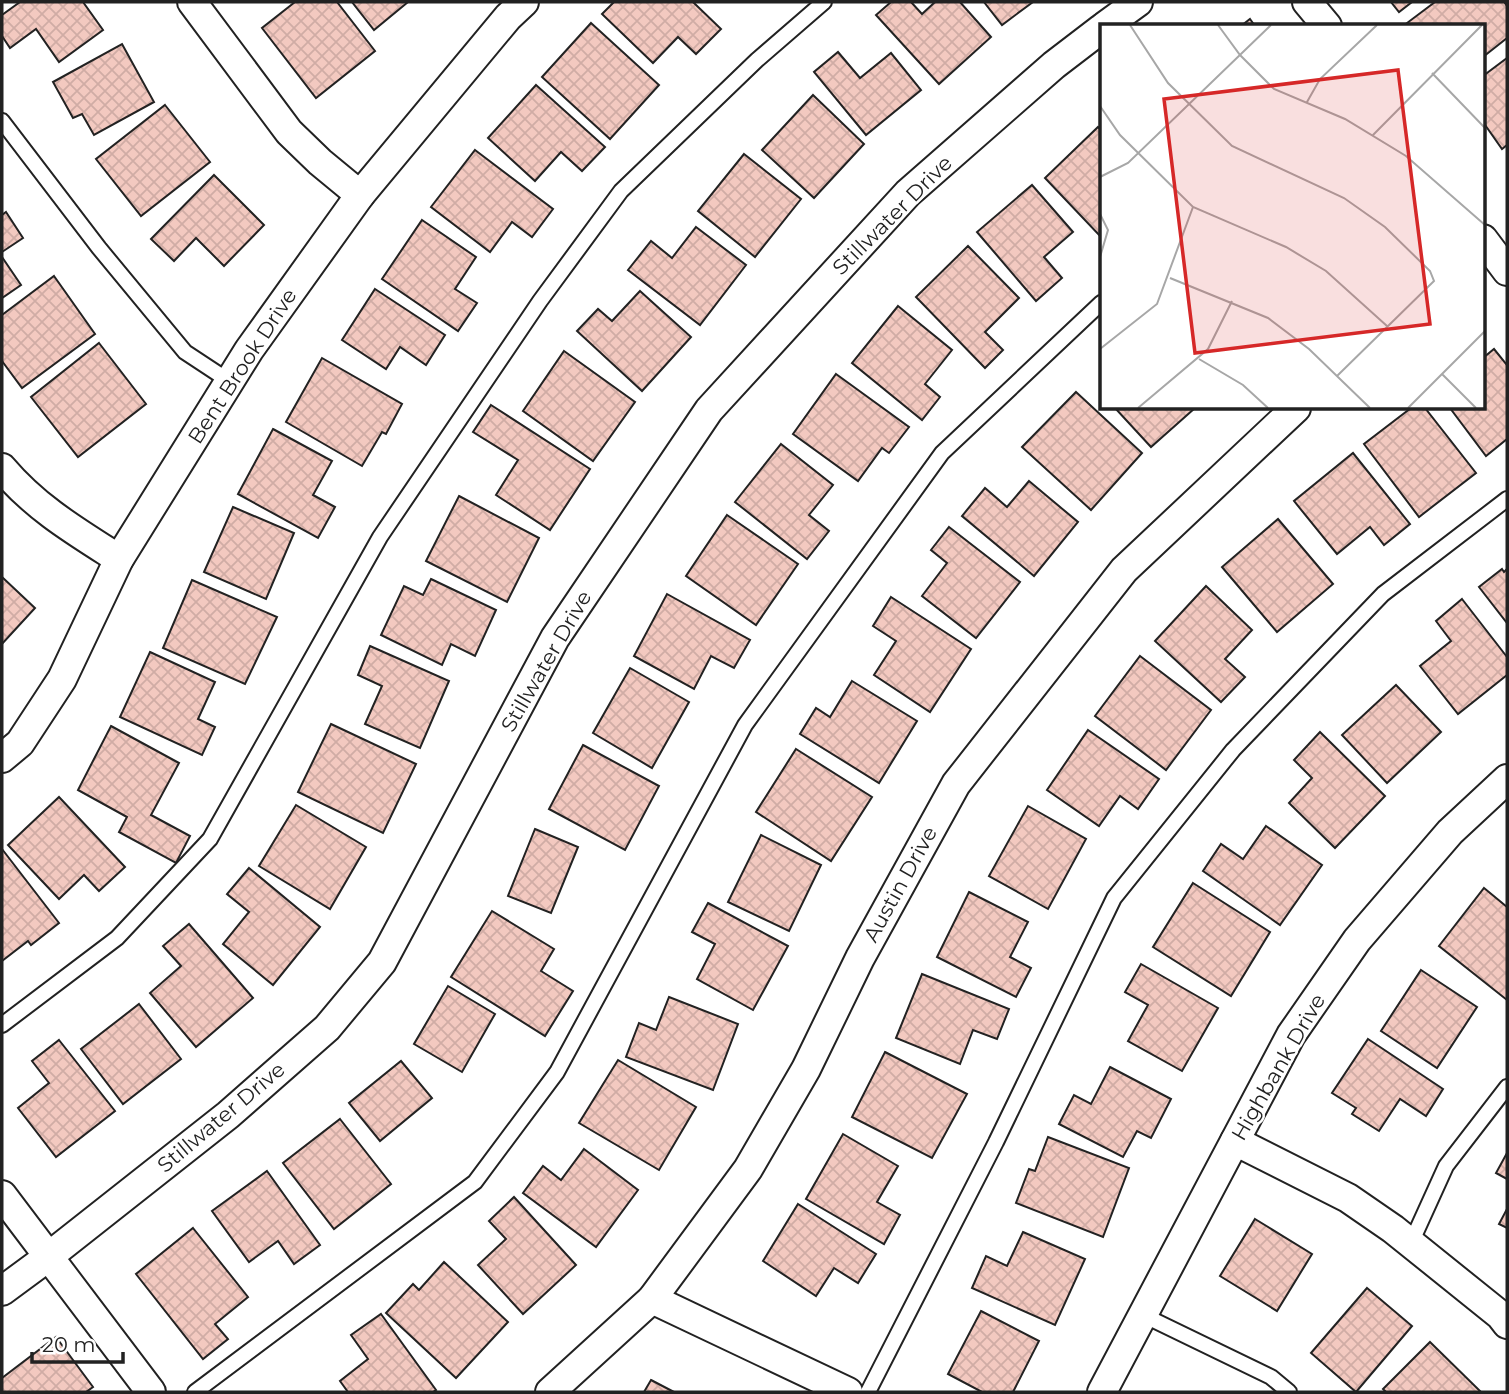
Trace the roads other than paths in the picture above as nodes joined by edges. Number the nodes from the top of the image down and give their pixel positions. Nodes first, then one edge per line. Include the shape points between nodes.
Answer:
1 (192, 2) edge
2 (524, 2) edge
3 (824, 2) edge
4 (1138, 2) edge
5 (1307, 2) edge
6 (1108, 24) edge
7 (1324, 24) edge
8 (1100, 30) edge
9 (2, 121) edge
10 (360, 195) junction
11 (1100, 304) edge
12 (229, 381) junction
13 (1294, 410) edge
14 (2, 468) edge
15 (1507, 499) edge
16 (119, 559) junction
17 (2, 758) edge
18 (1507, 779) edge
19 (2, 1025) edge
20 (1507, 1087) edge
21 (1235, 1141) junction
22 (2, 1195) edge
23 (1410, 1243) junction
24 (48, 1258) junction
25 (2, 1292) edge
26 (652, 1299) junction
27 (1143, 1315) junction
28 (1507, 1324) edge
29 (151, 1392) edge
30 (195, 1392) edge
31 (550, 1392) edge
32 (848, 1392) edge
33 (868, 1392) edge
34 (1102, 1392) edge
35 (1289, 1392) edge

1 - 10 street via 289,132
2 - 10 street, Bent Brook Drive
3 - 19 lane via 621,191 548,290 380,537 210,839 117,938
4 - 6 street, Stillwater Drive
5 - 7 street
8 - 24 street, Stillwater Drive via 908,192 709,410 555,638 382,962 327,1028 228,1115
9 - 12 lane via 185,352
10 - 12 street, Bent Brook Drive
11 - 30 lane via 942,453 745,725 557,1072 475,1182
12 - 16 street, Bent Brook Drive
13 - 26 street, Austin Drive via 1124,570 956,784 748,1169
14 - 16 street via 55,519
15 - 33 lane via 1384,594 1233,750 1114,898
16 - 17 street, Bent Brook Drive via 62,679 20,743
18 - 21 street, Highbank Drive via 1450,832 1357,940 1291,1035
20 - 23 lane via 1446,1166
21 - 23 street via 1348,1199
21 - 27 street, Highbank Drive
22 - 24 street
23 - 28 street
24 - 25 street, Stillwater Drive
24 - 29 street
26 - 31 street, Austin Drive
26 - 32 street
27 - 34 street, Highbank Drive
27 - 35 lane via 1271,1377

